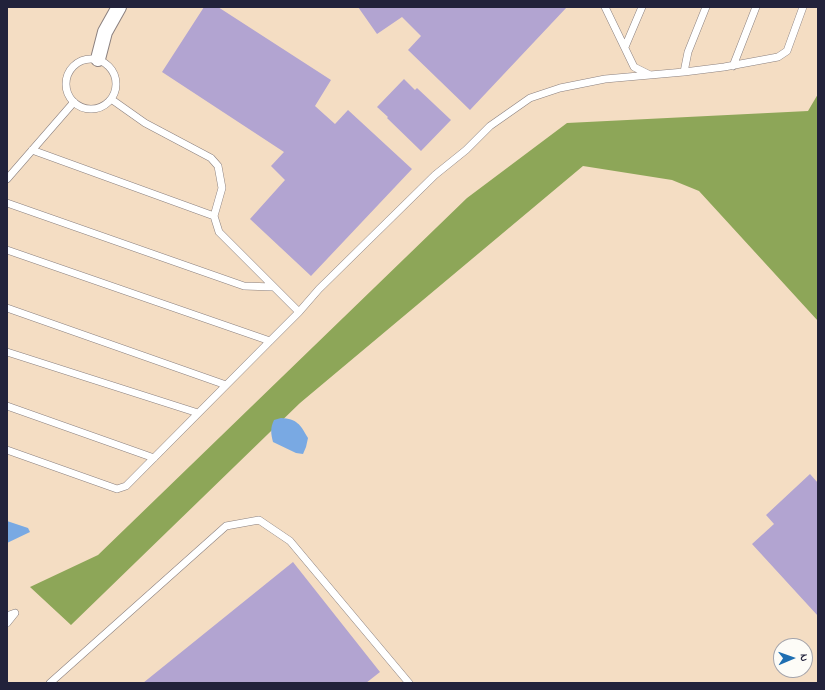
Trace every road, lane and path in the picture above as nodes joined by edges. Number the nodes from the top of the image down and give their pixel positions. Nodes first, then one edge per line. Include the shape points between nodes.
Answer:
1 (119, 7) edge
2 (605, 7) edge
3 (642, 7) edge
4 (706, 7) edge
5 (756, 7) edge
6 (803, 7) edge
7 (625, 47) junction
8 (98, 59) junction
9 (733, 66) junction
10 (684, 72) junction
11 (650, 75) junction
12 (111, 99) junction
13 (74, 102) junction
14 (32, 150) junction
15 (7, 179) edge
16 (7, 203) edge
17 (214, 216) junction
18 (7, 250) edge
19 (273, 288) junction
20 (7, 308) edge
21 (300, 312) junction
22 (270, 341) junction
23 (7, 352) edge
24 (226, 385) junction
25 (7, 406) edge
26 (198, 413) junction
27 (7, 450) edge
28 (154, 458) junction
29 (7, 616) edge
30 (7, 623) edge
31 (50, 683) edge
32 (409, 683) edge

1 - 8 street via 105,32
2 - 7 lane
3 - 7 lane
4 - 10 lane via 688,52
5 - 9 lane
6 - 9 lane via 787,51 778,57
7 - 11 lane via 634,67
8 - 12 lane via 104,61 115,73 116,89
8 - 13 lane via 87,58 79,61 68,74 67,92
9 - 10 lane
10 - 11 lane
11 - 21 lane via 605,79 560,88 530,98 490,126 436,175 319,289
12 - 13 lane via 101,107 93,109
12 - 17 lane via 145,123 211,158 218,166 222,188
13 - 14 lane
14 - 15 lane
14 - 17 lane
16 - 19 lane via 244,286
17 - 19 lane via 219,232
18 - 22 lane
19 - 21 lane
20 - 24 lane
21 - 22 lane
22 - 24 lane
23 - 26 lane
24 - 26 lane
25 - 28 lane
26 - 28 lane
27 - 28 lane via 117,489 126,486
29 - 30 lane via 14,613
31 - 32 lane via 226,526 259,520 290,541

